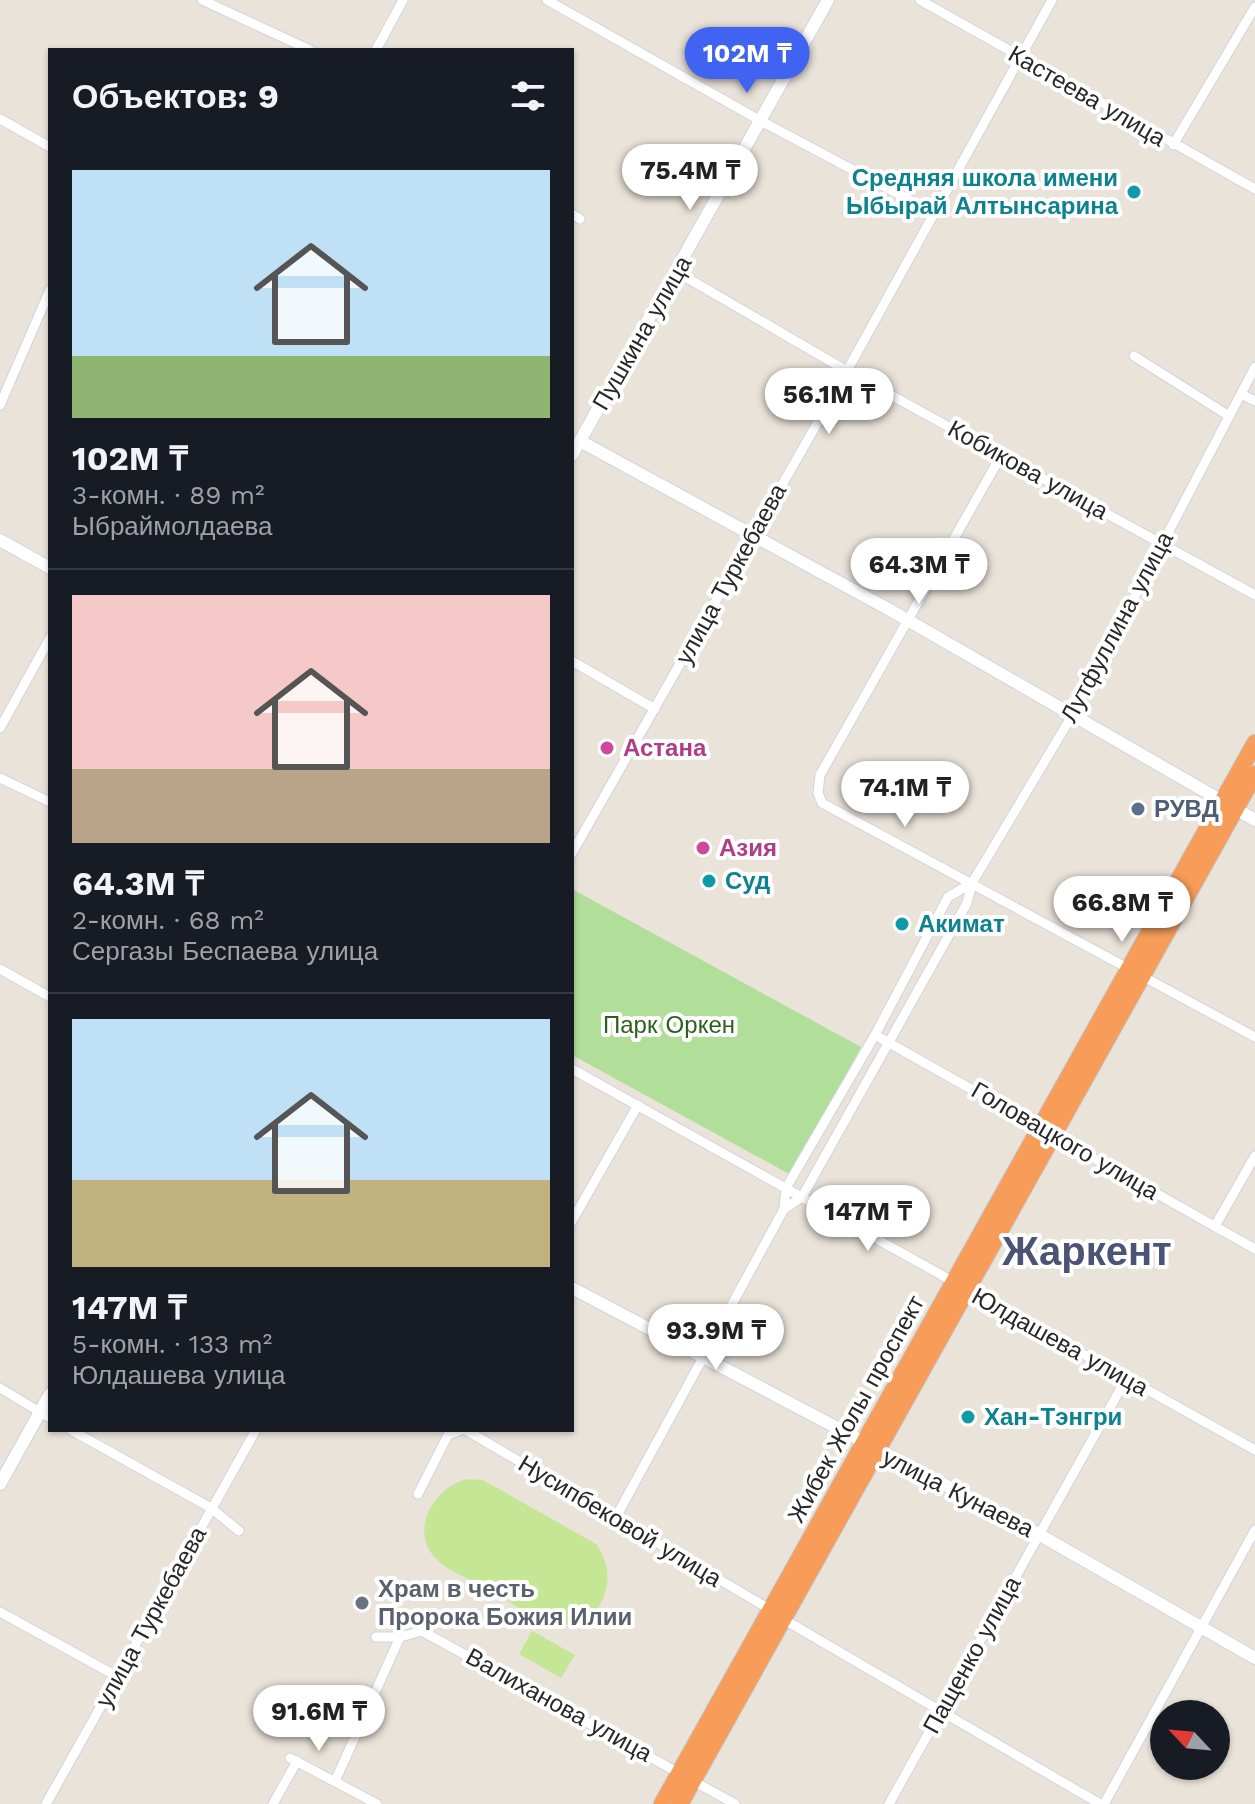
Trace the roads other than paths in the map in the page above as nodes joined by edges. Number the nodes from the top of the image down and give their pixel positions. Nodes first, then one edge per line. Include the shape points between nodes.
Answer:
1 (202, 0) edge
2 (403, 0) edge
3 (547, 0) edge
4 (828, 0) edge
5 (920, 0) edge
6 (1052, 0) edge
7 (1255, 7) edge
8 (306, 48) edge
9 (377, 48) edge
10 (1021, 57) junction
11 (0, 119) edge
12 (761, 121) junction
13 (1173, 145) junction
14 (48, 146) edge
15 (1255, 189) edge
16 (934, 213) junction
17 (677, 272) junction
18 (48, 295) edge
19 (1134, 356) dead end
20 (1255, 367) edge
21 (847, 371) junction
22 (1241, 394) junction
23 (1255, 401) edge
24 (0, 405) edge
25 (1229, 416) junction
26 (576, 439) edge
27 (1002, 454) junction
28 (753, 535) junction
29 (0, 540) edge
30 (1161, 545) junction
31 (48, 567) edge
32 (1255, 595) edge
33 (908, 620) junction
34 (48, 642) edge
35 (574, 662) edge
36 (655, 709) junction
37 (1073, 714) junction
38 (0, 728) edge
39 (1255, 743) edge
40 (1255, 774) edge
41 (0, 778) edge
42 (48, 801) edge
43 (1229, 805) junction
44 (1255, 820) edge
45 (574, 850) edge
46 (972, 883) junction
47 (0, 969) edge
48 (1137, 971) junction
49 (48, 996) edge
50 (875, 1035) junction
51 (1255, 1037) edge
52 (889, 1042) junction
53 (574, 1070) edge
54 (638, 1105) junction
55 (1047, 1132) junction
56 (1255, 1156) edge
57 (786, 1188) junction
58 (802, 1197) junction
59 (784, 1209) junction
60 (574, 1217) edge
61 (1215, 1226) junction
62 (1255, 1249) edge
63 (961, 1287) junction
64 (574, 1289) edge
65 (705, 1358) junction
66 (1126, 1379) junction
67 (0, 1388) edge
68 (45, 1415) edge
69 (75, 1432) edge
70 (255, 1432) edge
71 (459, 1432) edge
72 (469, 1432) edge
73 (871, 1448) junction
74 (1255, 1450) edge
75 (0, 1484) edge
76 (418, 1494) dead end
77 (211, 1508) junction
78 (616, 1517) junction
79 (1255, 1530) edge
80 (239, 1531) dead end
81 (1040, 1535) junction
82 (0, 1612) edge
83 (777, 1615) junction
84 (1200, 1628) junction
85 (376, 1637) dead end
86 (400, 1637) junction
87 (1255, 1658) edge
88 (120, 1678) junction
89 (941, 1710) junction
90 (687, 1776) junction
91 (336, 1779) junction
92 (46, 1804) edge
93 (273, 1804) edge
94 (377, 1804) edge
95 (662, 1804) edge
96 (680, 1804) edge
97 (735, 1804) edge
98 (889, 1804) edge
99 (1102, 1804) edge

1 - 8 street
2 - 9 street
3 - 12 street
4 - 12 main road, Пушкина улица
5 - 10 street, Кастеева улица
6 - 10 street, улица Туркебаева
7 - 13 street
10 - 13 street, Кастеева улица
10 - 16 street, улица Туркебаева
11 - 14 street
12 - 16 street
12 - 17 main road, Пушкина улица
13 - 15 street, Кастеева улица
16 - 21 street, улица Туркебаева
17 - 21 street, Кобикова улица
17 - 26 main road, Пушкина улица
18 - 24 street
19 - 25 street
20 - 22 street, Лутфуллина улица
21 - 27 street, Кобикова улица
21 - 28 street, улица Туркебаева
22 - 23 street
22 - 25 street, Лутфуллина улица
25 - 30 street, Лутфуллина улица
26 - 28 main road
27 - 30 street, Кобикова улица
27 - 33 street
28 - 33 main road
28 - 36 street, улица Туркебаева
29 - 31 main road
30 - 32 street, Кобикова улица
30 - 37 street, Лутфуллина улица
33 - 37 main road
33 - 46 street via 820,775 818,793 822,803
34 - 38 street
35 - 36 street
36 - 45 street, улица Туркебаева
37 - 43 main road
37 - 46 street, Лутфуллина улица
39 - 43 highway, Жибек Жолы проспект
40 - 43 highway, Жибек Жолы проспект
41 - 42 street
43 - 44 main road
43 - 48 highway, Жибек Жолы проспект
46 - 48 street
46 - 50 street, Лутфуллина улица via 948,897
46 - 52 street, Лутфуллина улица via 967,903
47 - 49 street
48 - 51 street
48 - 55 highway, Жибек Жолы проспект
50 - 52 street, Головацкого улица
50 - 57 street, Лутфуллина улица
52 - 55 street, Головацкого улица
52 - 58 street, Лутфуллина улица
53 - 54 street, Юлдашева улица
54 - 57 street, Юлдашева улица
54 - 60 street
55 - 61 street, Головацкого улица
55 - 63 highway, Жибек Жолы проспект
56 - 61 street
57 - 58 street, Юлдашева улица
57 - 59 street, Лутфуллина улица
58 - 59 street, Лутфуллина улица
58 - 63 street, Юлдашева улица
59 - 65 street, Лутфуллина улица
61 - 62 street, Головацкого улица
63 - 66 street, Юлдашева улица
63 - 73 highway, Жибек Жолы проспект
64 - 65 main road, улица Кунаева
65 - 73 main road, улица Кунаева
65 - 78 street, Лутфуллина улица
66 - 74 street, Юлдашева улица
66 - 81 street, Пащенко улица
67 - 68 street
68 - 75 main road
69 - 77 street
70 - 77 street, улица Туркебаева
71 - 76 street via 448,1435
72 - 78 street, Нусипбековой улица
73 - 81 main road, улица Кунаева
73 - 83 highway, Жибек Жолы проспект
77 - 80 street
77 - 88 street, улица Туркебаева
78 - 83 street, Нусипбековой улица
79 - 84 street
81 - 84 main road, улица Кунаева
81 - 89 street, Пащенко улица
82 - 88 street
83 - 89 street, Нусипбековой улица
83 - 90 highway, Жибек Жолы проспект
84 - 87 main road, улица Кунаева
84 - 99 street
85 - 86 street, Валиханова улица
86 - 90 street, Валиханова улица via 422,1631
86 - 91 street
88 - 92 street, улица Туркебаева
89 - 98 street, Пащенко улица
89 - 99 street, Нусипбековой улица
90 - 95 highway, Жибек Жолы проспект
90 - 96 highway, Жибек Жолы проспект
90 - 97 street, Валиханова улица
91 - 93 street via 293,1759
91 - 94 street

